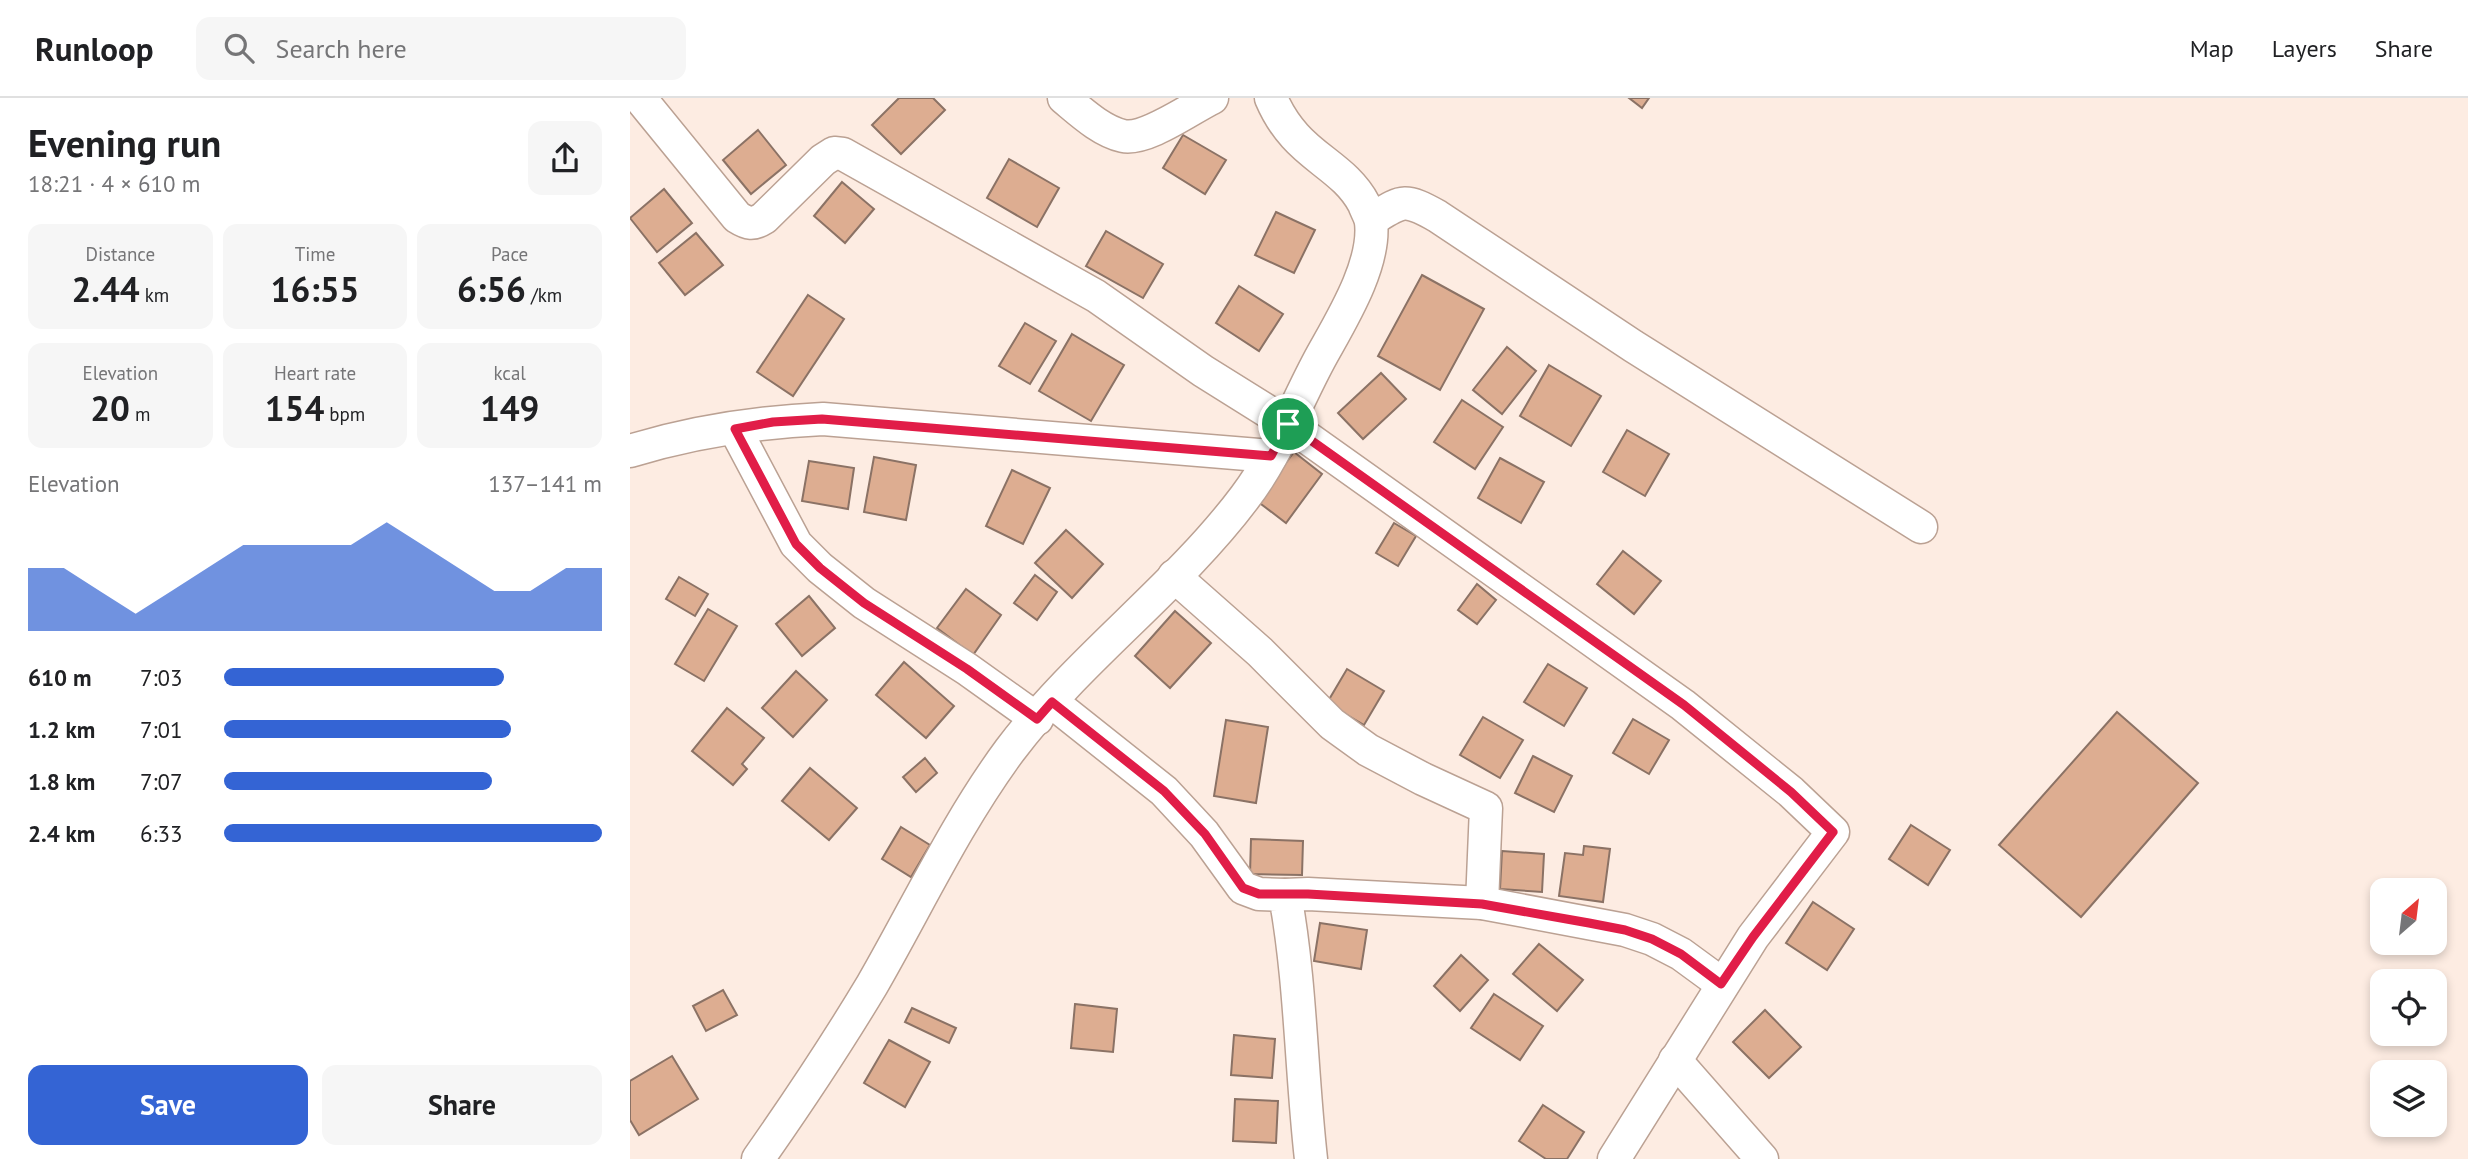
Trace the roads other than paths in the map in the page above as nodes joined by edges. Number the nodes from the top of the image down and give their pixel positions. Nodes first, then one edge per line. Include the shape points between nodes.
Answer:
1 (640, 98) edge
2 (1064, 98) edge
3 (1212, 98) edge
4 (1271, 98) edge
5 (1371, 220) junction
6 (1288, 424) junction
7 (735, 429) junction
8 (630, 451) edge
9 (1271, 456) junction
10 (1921, 527) dead end
11 (1174, 576) junction
12 (1044, 710) junction
13 (1285, 895) junction
14 (1482, 904) junction
15 (1721, 984) junction
16 (1675, 1060) junction
17 (758, 1159) edge
18 (1311, 1159) edge
19 (1614, 1159) edge
20 (1762, 1159) edge

1 - 6 street via 746,223 764,218 823,160 834,153 843,154 1096,296
2 - 3 street via 1126,137 1145,134
4 - 5 street via 1296,138 1358,192
5 - 6 street via 1364,270
5 - 10 street via 1399,203 1415,204 1437,216
6 - 9 street
6 - 15 street via 1684,705 1833,832
7 - 8 street
7 - 9 street via 822,419
7 - 12 street via 796,544 820,568 864,603 967,669
9 - 11 street via 1245,498
11 - 12 street
11 - 14 street via 1332,724 1368,750 1486,808
12 - 13 street via 1164,791 1205,834 1243,888
12 - 17 street via 980,794 873,984 812,1084
13 - 14 street
13 - 18 street via 1295,947
14 - 15 street via 1652,939
15 - 16 street
16 - 19 street
16 - 20 street

